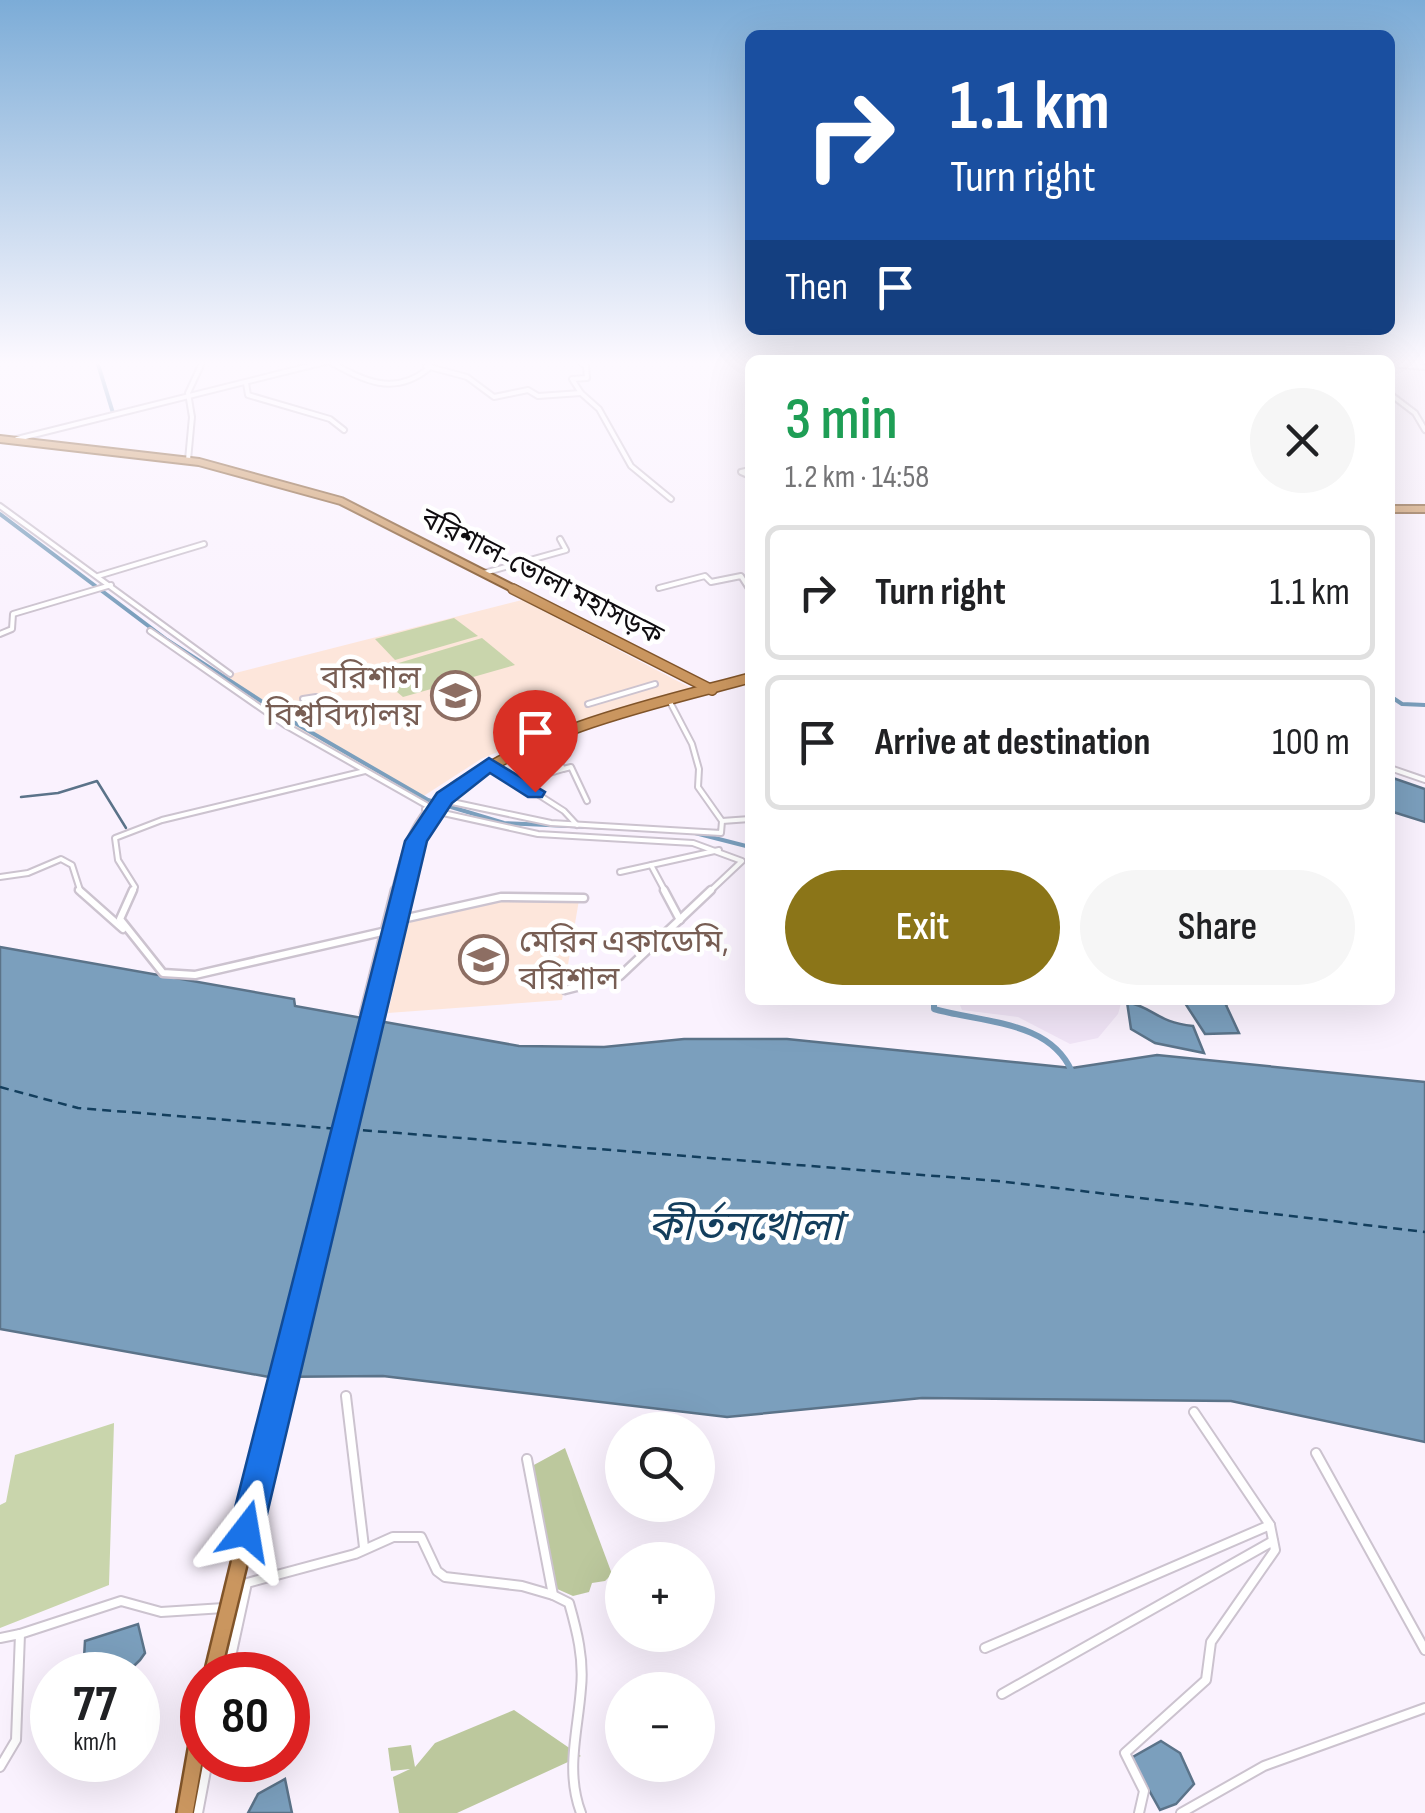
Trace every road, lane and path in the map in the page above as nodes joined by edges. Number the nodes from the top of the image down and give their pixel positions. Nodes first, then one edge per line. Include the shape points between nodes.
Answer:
1 (62, 446) edge
2 (188, 446) edge
3 (620, 446) edge
4 (188, 460) junction
5 (670, 499) dead end
6 (0, 506) edge
7 (1395, 509) edge
8 (1425, 509) edge
9 (560, 539) dead end
10 (204, 544) dead end
11 (484, 573) junction
12 (98, 576) junction
13 (745, 583) edge
14 (110, 586) junction
15 (659, 588) dead end
16 (150, 631) dead end
17 (0, 634) edge
18 (230, 674) dead end
19 (745, 679) edge
20 (694, 681) junction
21 (655, 684) dead end
22 (728, 684) junction
23 (712, 690) junction
24 (690, 696) junction
25 (316, 698) dead end
26 (303, 699) dead end
27 (670, 702) junction
28 (588, 704) dead end
29 (546, 740) junction
30 (489, 764) junction
31 (563, 769) junction
32 (1395, 770) edge
33 (365, 771) junction
34 (543, 775) dead end
35 (470, 776) junction
36 (1425, 780) edge
37 (587, 801) dead end
38 (428, 804) junction
39 (745, 820) edge
40 (722, 821) junction
41 (576, 824) junction
42 (722, 850) junction
43 (651, 865) junction
44 (620, 872) dead end
45 (0, 877) edge
46 (584, 898) dead end
47 (385, 921) junction
48 (680, 921) junction
49 (126, 931) junction
50 (382, 932) junction
51 (565, 990) dead end
52 (364, 1012) dead end
53 (346, 1396) dead end
54 (1194, 1412) dead end
55 (1316, 1453) dead end
56 (527, 1459) dead end
57 (1270, 1526) junction
58 (1273, 1541) junction
59 (362, 1549) junction
60 (553, 1595) junction
61 (240, 1606) junction
62 (20, 1634) junction
63 (0, 1638) edge
64 (986, 1648) dead end
65 (1425, 1650) edge
66 (218, 1652) edge
67 (231, 1652) edge
68 (1002, 1694) dead end
69 (1425, 1708) edge
70 (0, 1767) edge
71 (191, 1782) edge
72 (204, 1782) edge
73 (186, 1813) edge
74 (198, 1813) edge
75 (581, 1813) edge
76 (1138, 1813) edge
77 (1181, 1813) edge

1 - 4 highway, বরিশাল-ভোলা মহাসড়ক
2 - 4 street
3 - 5 street via 631,466
4 - 11 highway, বরিশাল-ভোলা মহাসড়ক via 341,500
6 - 12 street
7 - 8 highway
9 - 11 street via 562,551
10 - 12 street
11 - 20 highway, বরিশাল-ভোলা মহাসড়ক
12 - 14 street
13 - 15 street via 740,576 710,582 705,576
14 - 17 street via 12,615 12,629
14 - 18 street
16 - 33 street via 211,677
19 - 22 highway
20 - 22 highway
20 - 23 highway, বরিশাল-ভোলা মহাসড়ক
20 - 24 highway
21 - 28 street
22 - 23 highway
23 - 24 highway
24 - 27 highway
25 - 26 street
27 - 29 highway
27 - 40 street via 693,752 698,787
29 - 30 highway
29 - 31 street
30 - 35 highway
30 - 41 street
31 - 34 street
31 - 37 street via 571,767
32 - 36 street
33 - 38 street
33 - 49 street via 162,820 114,838 118,860 136,886 120,919
35 - 38 street
35 - 41 street via 452,802 502,816
35 - 66 highway, bridge via 429,818 410,858
38 - 42 street via 538,834 669,838
38 - 47 street via 400,864
39 - 40 street
40 - 41 street via 722,833
42 - 43 street
42 - 48 street via 742,865
43 - 44 street
43 - 48 street
45 - 49 street via 61,859 72,865 79,891
46 - 47 street via 500,896
47 - 50 street
48 - 51 street via 620,976
49 - 50 street via 163,973 195,975
50 - 52 street
53 - 59 street
54 - 57 street
55 - 65 street
56 - 60 street
57 - 58 street
57 - 64 street
58 - 68 street
58 - 76 street via 1274,1550 1212,1642 1206,1680 1126,1753 1144,1791
59 - 60 street via 416,1534 445,1578
59 - 61 street via 247,1583
60 - 75 street via 569,1603 580,1640 574,1768
61 - 62 street via 161,1612 122,1601
61 - 67 street
62 - 63 street
62 - 70 street via 16,1740
69 - 77 street via 1264,1766
71 - 73 highway
72 - 74 street

